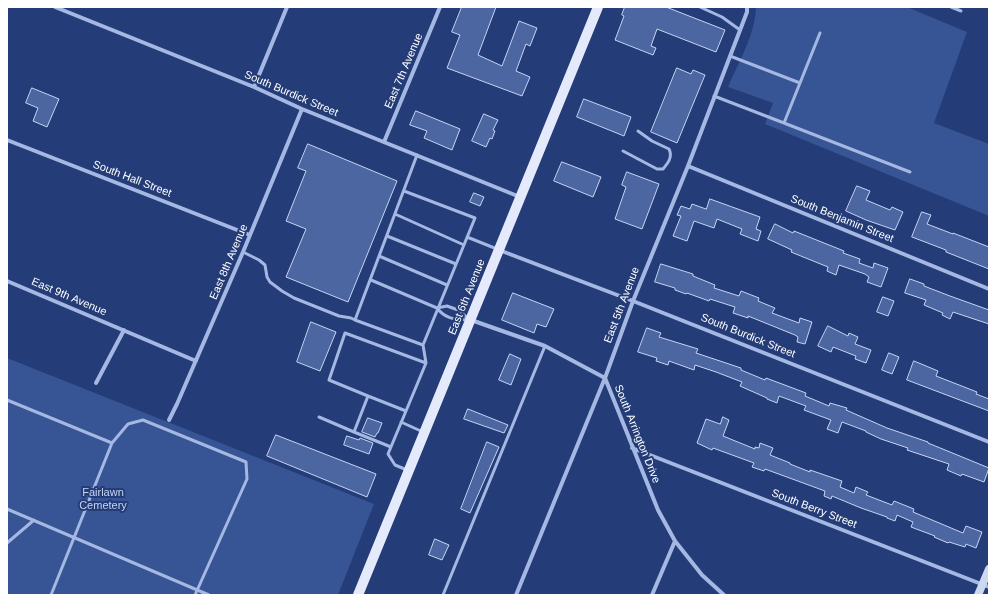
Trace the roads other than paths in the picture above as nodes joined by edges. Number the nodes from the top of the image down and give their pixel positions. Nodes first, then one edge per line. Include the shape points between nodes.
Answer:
1 (55, 7) edge
2 (281, 7) edge
3 (440, 7) edge
4 (598, 7) edge
5 (700, 7) edge
6 (747, 7) edge
7 (951, 7) edge
8 (286, 8) edge
9 (961, 11) dead end
10 (740, 30) junction
11 (820, 33) dead end
12 (730, 56) junction
13 (800, 83) junction
14 (254, 87) junction
15 (714, 96) junction
16 (302, 109) junction
17 (784, 123) junction
18 (638, 131) dead end
19 (7, 140) edge
20 (384, 142) junction
21 (623, 151) dead end
22 (417, 155) junction
23 (688, 166) junction
24 (910, 172) dead end
25 (404, 192) junction
26 (520, 197) junction
27 (395, 214) junction
28 (250, 235) junction
29 (387, 236) junction
30 (468, 237) junction
31 (464, 245) junction
32 (499, 250) junction
33 (243, 252) junction
34 (379, 256) junction
35 (456, 264) junction
36 (371, 280) junction
37 (7, 281) edge
38 (447, 285) junction
39 (989, 289) edge
40 (633, 301) junction
41 (437, 308) junction
42 (355, 320) junction
43 (470, 320) junction
44 (124, 330) junction
45 (422, 345) junction
46 (545, 346) junction
47 (196, 361) junction
48 (426, 363) junction
49 (605, 378) junction
50 (96, 383) dead end
51 (368, 396) junction
52 (7, 400) edge
53 (406, 411) junction
54 (319, 417) dead end
55 (169, 420) dead end
56 (401, 422) junction
57 (354, 432) junction
58 (424, 432) junction
59 (989, 442) edge
60 (112, 443) junction
61 (391, 447) junction
62 (632, 448) junction
63 (409, 471) junction
64 (7, 509) edge
65 (34, 520) junction
66 (74, 538) junction
67 (675, 541) junction
68 (7, 543) edge
69 (989, 569) edge
70 (986, 586) edge
71 (197, 590) junction
72 (51, 595) edge
73 (195, 595) edge
74 (209, 595) edge
75 (358, 595) edge
76 (444, 595) edge
77 (516, 595) edge
78 (652, 595) edge
79 (724, 595) edge
80 (978, 595) edge

1 - 14 street, South Burdick Street
2 - 8 lane
3 - 20 street, East 7th Avenue
4 - 26 main road, East 6th Avenue
5 - 10 lane via 722,17
6 - 10 street, East 5th Avenue
7 - 9 lane
8 - 14 street
10 - 12 street, East 5th Avenue
11 - 13 lane
12 - 13 lane
12 - 15 street, East 5th Avenue
13 - 17 lane
14 - 16 street, South Burdick Street
15 - 17 lane
15 - 23 street, East 5th Avenue
16 - 20 street, South Burdick Street
16 - 28 street, East 8th Avenue
17 - 24 lane
18 - 21 lane via 669,149 671,153 668,164 663,169 657,169
19 - 28 street, South Hall Street
20 - 22 street, South Burdick Street
22 - 25 lane
22 - 26 street, South Burdick Street
23 - 39 street, South Benjamin Street
23 - 40 street, East 5th Avenue
25 - 27 lane
25 - 30 lane via 475,218
26 - 32 main road, East 6th Avenue
27 - 29 lane
27 - 31 lane
28 - 33 street, East 8th Avenue
29 - 34 lane
29 - 35 lane
30 - 31 lane
30 - 32 lane
31 - 35 lane
32 - 40 street, South Burdick Street
32 - 43 main road, East 6th Avenue
33 - 42 lane via 265,265 270,282 282,291 339,316
33 - 47 street, East 8th Avenue
34 - 36 lane
34 - 38 lane
35 - 38 lane
36 - 41 lane
36 - 42 lane
37 - 44 street, East 9th Avenue
38 - 41 lane
40 - 49 street, East 5th Avenue
40 - 59 street, South Burdick Street
41 - 43 lane via 442,315
41 - 43 lane via 446,306 458,310
41 - 45 lane
42 - 45 lane
43 - 46 street, South Arrington Drive
43 - 58 main road, East 6th Avenue
44 - 47 street, East 9th Avenue
44 - 50 street
45 - 48 lane
46 - 49 street, South Arrington Drive
46 - 76 lane
47 - 55 street, East 8th Avenue
48 - 51 lane via 345,333 329,380
48 - 53 lane
49 - 62 street, South Arrington Drive
49 - 77 street, East 5th Avenue
51 - 53 lane
51 - 57 lane
52 - 60 lane
53 - 56 lane
54 - 57 lane
56 - 58 lane
56 - 61 lane
57 - 61 lane
58 - 63 main road, East 6th Avenue
60 - 66 lane
60 - 71 lane via 128,424 143,420 246,462 247,479
61 - 63 lane via 388,454 395,465
62 - 67 street, South Arrington Drive via 658,510
62 - 70 street, South Berry Street
63 - 75 main road, East 6th Avenue
64 - 65 lane
65 - 66 lane
65 - 68 lane
66 - 71 lane
66 - 72 lane
67 - 78 street
67 - 79 street, South Arrington Drive via 702,575
69 - 70 street
70 - 80 street
71 - 73 lane
71 - 74 lane

